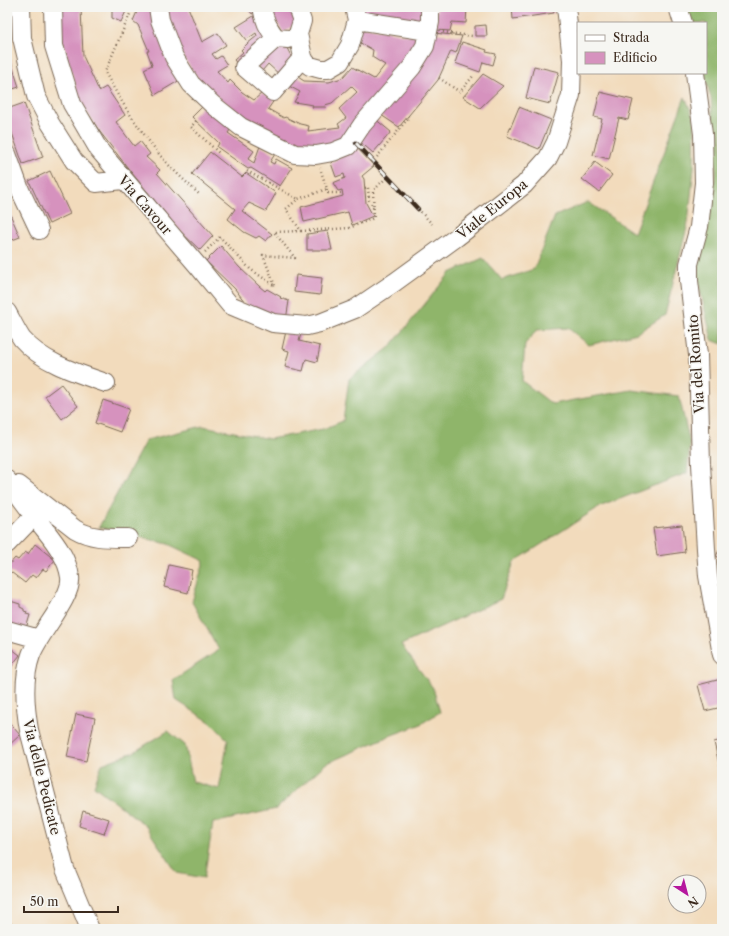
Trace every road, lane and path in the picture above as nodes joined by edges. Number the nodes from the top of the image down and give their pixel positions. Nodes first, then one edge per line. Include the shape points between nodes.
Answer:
1 (20, 7) edge
2 (53, 7) edge
3 (133, 7) edge
4 (158, 7) edge
5 (262, 7) edge
6 (430, 7) edge
7 (566, 7) edge
8 (678, 7) edge
9 (299, 14) edge
10 (356, 14) edge
11 (682, 22) edge
12 (428, 31) junction
13 (472, 36) dead end
14 (276, 38) junction
15 (301, 49) junction
16 (695, 74) edge
17 (474, 75) dead end
18 (439, 78) dead end
19 (408, 116) dead end
20 (196, 121) dead end
21 (241, 127) junction
22 (219, 153) dead end
23 (7, 154) edge
24 (377, 156) dead end
25 (319, 164) joint
26 (247, 171) dead end
27 (388, 176) dead end
28 (123, 180) junction
29 (365, 188) dead end
30 (327, 189) junction
31 (342, 193) dead end
32 (199, 194) dead end
33 (298, 199) junction
34 (374, 209) junction
35 (418, 209) dead end
36 (432, 224) dead end
37 (39, 230) dead end
38 (300, 231) junction
39 (195, 261) junction
40 (7, 312) edge
41 (320, 324) joint
42 (106, 383) dead end
43 (7, 476) edge
44 (7, 480) edge
45 (34, 516) junction
46 (128, 538) dead end
47 (7, 544) edge
48 (7, 630) edge
49 (39, 639) junction
50 (722, 655) edge
51 (7, 921) edge
52 (18, 929) edge
53 (90, 929) edge

1 - 28 street via 22,38 36,96 50,123 74,161 96,183
2 - 28 street, Via Cavour via 54,46 72,104 99,150
3 - 32 path via 105,72 156,150
4 - 21 street via 160,20 174,57 191,84
5 - 14 street via 267,27
6 - 12 street
7 - 41 street, Viale Europa via 572,60 572,95 548,158 524,185 396,282 355,309
8 - 11 street
9 - 15 street via 298,34
10 - 12 street
10 - 15 street via 350,45 340,62 334,66 328,69 316,68 306,63
12 - 13 path
12 - 21 street via 425,46 412,67 362,125 348,146 316,155 295,154
14 - 15 street
14 - 15 street via 244,67 273,92
16 - 50 street, Via del Romito via 703,129 704,183 698,228 689,264 689,281 698,359 704,535 708,576
17 - 18 path via 460,92
19 - 24 path
20 - 22 path via 191,127
21 - 25 street via 296,165
23 - 37 street
25 - 30 path
26 - 33 path
27 - 34 path via 374,192
28 - 39 street, Via Cavour
29 - 34 path via 368,187 369,200
30 - 31 path via 328,193
30 - 33 path
33 - 38 path via 286,209
34 - 38 path via 374,218 349,228
35 - 36 path
38 - 39 path via 274,232 295,258 263,255 275,286 250,269 220,237
39 - 41 street, Via Cavour via 230,305 273,322 300,326
40 - 42 street via 19,335 38,353 68,370
43 - 46 street via 83,534 99,538
44 - 45 street, Via delle Pedicate
45 - 47 street
45 - 49 street, Via delle Pedicate via 60,551 70,578 66,595
48 - 49 street
49 - 53 street, Via delle Pedicate via 28,668 26,704 29,730 65,869
51 - 52 path

